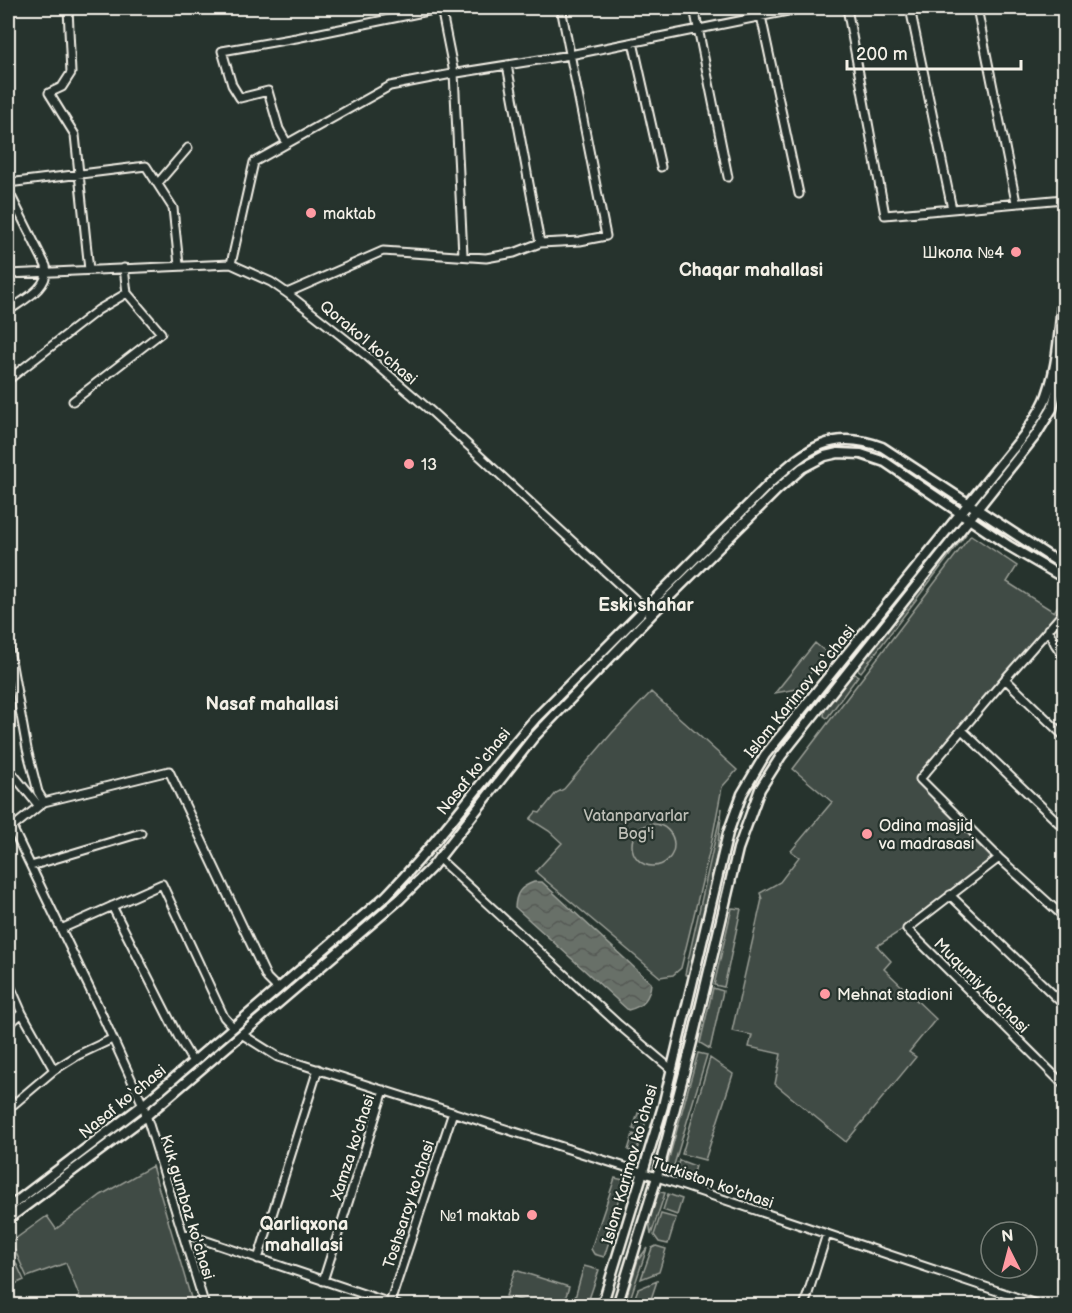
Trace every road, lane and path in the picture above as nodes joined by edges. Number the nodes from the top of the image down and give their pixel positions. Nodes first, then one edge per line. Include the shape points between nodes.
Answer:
1 (69, 8) edge
2 (442, 8) edge
3 (561, 8) edge
4 (694, 8) edge
5 (803, 8) edge
6 (846, 8) edge
7 (910, 8) edge
8 (977, 8) edge
9 (761, 16) junction
10 (697, 29) junction
11 (633, 42) junction
12 (570, 55) junction
13 (507, 65) junction
14 (454, 73) junction
15 (287, 143) junction
16 (188, 148) dead end
17 (661, 167) dead end
18 (79, 175) junction
19 (728, 177) dead end
20 (8, 183) edge
21 (158, 183) junction
22 (8, 190) edge
23 (799, 194) dead end
24 (1065, 200) edge
25 (1016, 202) junction
26 (952, 209) junction
27 (540, 243) junction
28 (463, 255) junction
29 (231, 264) junction
30 (179, 265) junction
31 (124, 268) junction
32 (89, 270) junction
33 (47, 272) junction
34 (8, 274) edge
35 (1065, 281) edge
36 (127, 293) junction
37 (287, 293) junction
38 (8, 310) edge
39 (1065, 363) edge
40 (8, 380) edge
41 (1061, 395) edge
42 (73, 401) dead end
43 (968, 503) junction
44 (978, 509) junction
45 (740, 512) junction
46 (960, 513) junction
47 (970, 518) junction
48 (748, 519) junction
49 (1065, 566) edge
50 (1065, 578) edge
51 (644, 607) junction
52 (1065, 612) edge
53 (652, 614) junction
54 (1048, 629) junction
55 (8, 643) edge
56 (1065, 657) edge
57 (10, 673) edge
58 (1005, 679) junction
59 (962, 730) junction
60 (1065, 736) edge
61 (8, 768) edge
62 (41, 803) junction
63 (1065, 828) edge
64 (10, 829) edge
65 (141, 834) dead end
66 (438, 858) junction
67 (999, 858) junction
68 (30, 866) junction
69 (950, 896) junction
70 (112, 906) junction
71 (709, 909) junction
72 (722, 912) junction
73 (1065, 917) edge
74 (61, 929) junction
75 (8, 981) edge
76 (278, 989) junction
77 (1065, 1005) edge
78 (22, 1013) junction
79 (8, 1025) edge
80 (233, 1027) junction
81 (243, 1035) junction
82 (112, 1039) junction
83 (193, 1062) junction
84 (318, 1069) junction
85 (54, 1070) junction
86 (671, 1070) junction
87 (1065, 1085) edge
88 (384, 1090) junction
89 (143, 1105) junction
90 (8, 1109) edge
91 (453, 1112) junction
92 (146, 1116) junction
93 (643, 1173) junction
94 (657, 1177) junction
95 (8, 1208) edge
96 (8, 1219) edge
97 (183, 1233) junction
98 (827, 1234) junction
99 (258, 1259) junction
100 (323, 1281) junction
101 (390, 1304) edge
102 (205, 1305) edge
103 (399, 1305) edge
104 (602, 1305) edge
105 (617, 1305) edge
106 (804, 1305) edge
107 (1038, 1305) edge

1 - 18 street via 71,73 62,87 49,93 75,135
2 - 14 street
2 - 15 street via 222,51 240,98 268,91
3 - 12 street
4 - 10 street
5 - 9 street
6 - 26 street via 885,214
7 - 26 street
8 - 25 street
9 - 10 street
9 - 23 street
10 - 11 street
10 - 19 street
11 - 12 street
11 - 17 street
12 - 13 street
12 - 27 street via 606,236
13 - 14 street
13 - 27 street
14 - 15 street via 390,86
14 - 28 street
15 - 29 street via 254,162
16 - 21 street
18 - 20 street
18 - 21 street via 146,166
18 - 32 street
21 - 30 street via 173,208
22 - 33 street
24 - 25 street
25 - 26 street
27 - 28 street via 486,258
28 - 37 street via 383,251
29 - 30 street, Qorako'l ko'chasi
29 - 37 street, Qorako'l ko'chasi
30 - 31 street, Qorako'l ko'chasi
31 - 32 street, Qorako'l ko'chasi
31 - 36 street
32 - 33 street, Qorako'l ko'chasi
33 - 34 street, Qorako'l ko'chasi
33 - 38 street via 43,285
35 - 43 main road, Islom Karimov ko‘chasi via 1047,396 1024,435
36 - 40 street via 98,310
36 - 42 street via 161,333
37 - 51 street, Qorako'l ko'chasi via 432,412
39 - 41 main road, Islom Karimov ko‘chasi
41 - 44 main road, Islom Karimov ko‘chasi via 1036,435
43 - 44 main road, Nasaf ko‘chasi
43 - 45 main road, Nasaf ko‘chasi via 882,447 847,440 824,443 807,451
43 - 46 main road, Islom Karimov ko‘chasi
44 - 47 main road, Islom Karimov ko‘chasi
44 - 49 main road, Nasaf ko‘chasi
45 - 48 main road
45 - 51 main road, Nasaf ko‘chasi
46 - 47 main road, Nasaf ko‘chasi
46 - 48 main road, Nasaf ko‘chasi via 885,462 851,453 825,456 802,468
46 - 71 main road, Islom Karimov ko‘chasi via 752,775 728,833
47 - 50 main road, Nasaf ko‘chasi
47 - 72 main road, Islom Karimov ko‘chasi via 768,774 738,849
48 - 53 main road, Nasaf ko‘chasi
51 - 53 street, Qorako'l ko'chasi
51 - 76 main road, Nasaf ko‘chasi via 535,719 421,860
52 - 54 street
53 - 66 main road, Nasaf ko‘chasi via 533,738
54 - 56 street
54 - 58 street
55 - 57 street
57 - 62 street
58 - 59 street
58 - 60 street
59 - 63 street
59 - 67 street via 920,779
61 - 62 street
62 - 64 street
62 - 76 street via 169,771 267,978
64 - 68 street, Kuk gumbaz ko'chasi
65 - 68 street
66 - 81 main road, Nasaf ko‘chasi via 400,899
66 - 86 street
67 - 69 street
67 - 73 street
68 - 74 street, Kuk gumbaz ko'chasi
69 - 77 street
69 - 87 street, Muqumiy ko'chasi via 907,929
70 - 74 street
70 - 80 street via 162,884 224,1017
70 - 83 street
71 - 72 main road
71 - 86 main road, Islom Karimov ko‘chasi
72 - 94 main road, Islom Karimov ko‘chasi
74 - 82 street, Kuk gumbaz ko'chasi
75 - 78 street
76 - 80 main road, Nasaf ko‘chasi
78 - 79 street
78 - 85 street
80 - 83 main road, Nasaf ko‘chasi
81 - 84 street, Turkiston ko'chasi via 278,1057
81 - 92 main road, Nasaf ko‘chasi
82 - 85 street
82 - 89 street, Kuk gumbaz ko'chasi
83 - 89 main road, Nasaf ko‘chasi
84 - 88 street, Turkiston ko'chasi
84 - 99 street
85 - 90 street
86 - 93 main road, Islom Karimov ko‘chasi
88 - 91 street, Turkiston ko'chasi
88 - 100 street, Xamza ko'chasi
89 - 92 street, Kuk gumbaz ko'chasi
89 - 95 main road, Nasaf ko‘chasi
91 - 93 street, Turkiston ko'chasi
91 - 101 street, Toshsaroy ko'chasi
92 - 96 main road, Nasaf ko‘chasi
92 - 97 street, Kuk gumbaz ko'chasi
93 - 94 street, Turkiston ko'chasi
93 - 104 main road, Islom Karimov ko‘chasi
94 - 98 street, Turkiston ko'chasi
94 - 105 main road, Islom Karimov ko‘chasi
97 - 99 street
97 - 102 street, Kuk gumbaz ko'chasi
98 - 106 street
98 - 107 street, Turkiston ko'chasi
99 - 100 street
100 - 101 street
101 - 103 street

